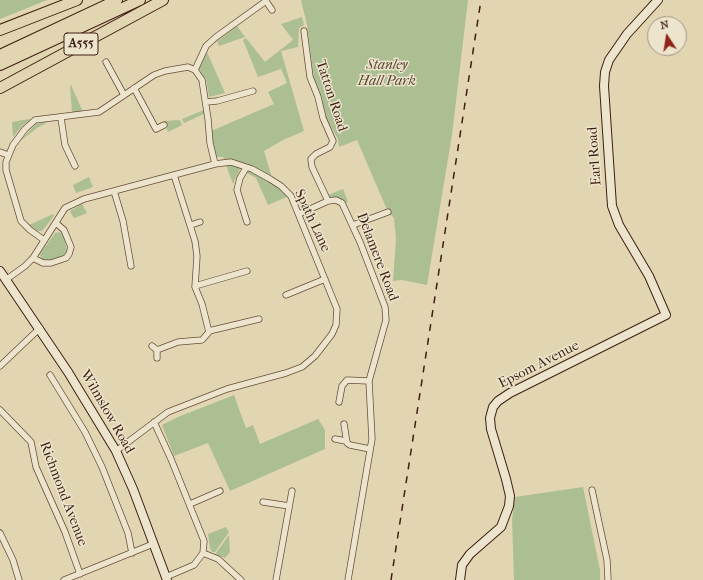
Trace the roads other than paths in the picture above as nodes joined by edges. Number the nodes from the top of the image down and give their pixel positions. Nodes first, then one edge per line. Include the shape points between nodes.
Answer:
1 (77, 0) edge
2 (117, 0) edge
3 (140, 0) edge
4 (163, 0) edge
5 (658, 0) edge
6 (272, 10) dead end
7 (0, 30) edge
8 (304, 31) dead end
9 (0, 55) edge
10 (106, 62) dead end
11 (0, 65) edge
12 (195, 70) junction
13 (0, 88) edge
14 (134, 88) junction
15 (253, 90) dead end
16 (124, 95) junction
17 (206, 102) junction
18 (61, 118) junction
19 (164, 126) dead end
20 (0, 152) edge
21 (8, 155) junction
22 (215, 164) junction
23 (75, 166) dead end
24 (246, 168) junction
25 (174, 175) junction
26 (114, 191) junction
27 (328, 201) junction
28 (388, 212) dead end
29 (299, 214) junction
30 (200, 222) dead end
31 (248, 222) dead end
32 (56, 223) junction
33 (191, 225) junction
34 (353, 225) junction
35 (44, 240) junction
36 (33, 258) junction
37 (131, 266) dead end
38 (0, 271) edge
39 (247, 271) dead end
40 (7, 279) junction
41 (325, 279) junction
42 (195, 286) junction
43 (286, 294) dead end
44 (666, 315) joint
45 (260, 319) dead end
46 (40, 328) junction
47 (209, 331) junction
48 (156, 358) dead end
49 (0, 366) edge
50 (50, 375) dead end
51 (369, 381) junction
52 (339, 402) dead end
53 (0, 410) edge
54 (154, 422) junction
55 (344, 424) dead end
56 (335, 439) dead end
57 (346, 441) junction
58 (370, 449) junction
59 (116, 451) junction
60 (592, 490) dead end
61 (220, 491) dead end
62 (292, 491) dead end
63 (263, 502) dead end
64 (190, 504) junction
65 (289, 506) junction
66 (0, 533) edge
67 (153, 544) junction
68 (132, 553) junction
69 (203, 553) junction
70 (80, 574) junction
71 (167, 579) edge
72 (19, 580) edge
73 (64, 580) edge
74 (240, 580) edge
75 (276, 580) edge
76 (348, 580) edge
77 (460, 580) edge
78 (608, 580) edge

1 - 7 highway
2 - 9 highway, A555
3 - 11 highway, A555
4 - 13 highway, A555
5 - 44 street, Earl Road via 627,34 609,60 604,86 612,206 619,225 649,276
6 - 12 street via 266,2 216,37 206,46
8 - 27 street, Tatton Road via 310,78 333,141 330,147 311,159 312,167
10 - 16 street
12 - 14 street via 188,67 160,73
12 - 17 street via 202,80
14 - 16 street
14 - 19 street via 156,129
15 - 17 street
16 - 18 street via 99,112
17 - 22 street
18 - 21 street via 35,120 19,136
18 - 23 street via 64,146
20 - 21 street
21 - 35 street via 6,170 22,221
22 - 24 street, Spath Lane via 231,162
22 - 25 street, Spath Lane
24 - 29 street, Spath Lane via 281,186 291,196
24 - 31 street via 237,190
25 - 26 street, Spath Lane
25 - 33 street
26 - 32 street, Spath Lane via 75,201 65,208
26 - 37 street via 123,220
27 - 29 street
27 - 34 street, Delamere Road via 336,200 342,203
28 - 34 street
29 - 41 street, Spath Lane
30 - 33 street
32 - 35 street, Spath Lane
32 - 36 street via 64,230 71,248 69,254 66,258 51,263
33 - 42 street via 197,248
34 - 51 street, Delamere Road via 386,311 386,320
35 - 36 street, Spath Lane
36 - 40 street, Spath Lane
38 - 40 street, Wilmslow Road
39 - 42 street
40 - 46 street, Wilmslow Road
41 - 43 street
41 - 54 street, Spath Lane via 337,309 336,325 327,341 310,360 295,370 244,383 192,402 168,412
42 - 47 street
44 - 77 street, Epsom Avenue via 498,401 490,418 491,429 510,496 509,506 501,527 470,554 462,565
45 - 47 street
46 - 49 street
46 - 59 street, Wilmslow Road
47 - 48 street via 202,340 178,342 155,348
50 - 68 street, Wilmslow Road via 85,432 102,467 128,533
51 - 52 street via 347,380 342,386
51 - 58 street, Delamere Road via 372,431
53 - 70 street, Richmond Avenue via 31,442 36,467 65,532
54 - 59 street, Spath Lane
54 - 64 street
55 - 57 street
56 - 57 street
57 - 58 street via 350,445
58 - 76 street, Delamere Road
59 - 67 street, Wilmslow Road
60 - 78 street via 608,560
61 - 64 street
62 - 65 street
63 - 65 street
64 - 69 street via 202,535
65 - 75 street
66 - 72 street
67 - 68 street
67 - 71 street, Wilmslow Road
68 - 70 street
69 - 71 street via 189,569
69 - 74 street via 218,559
70 - 73 street

